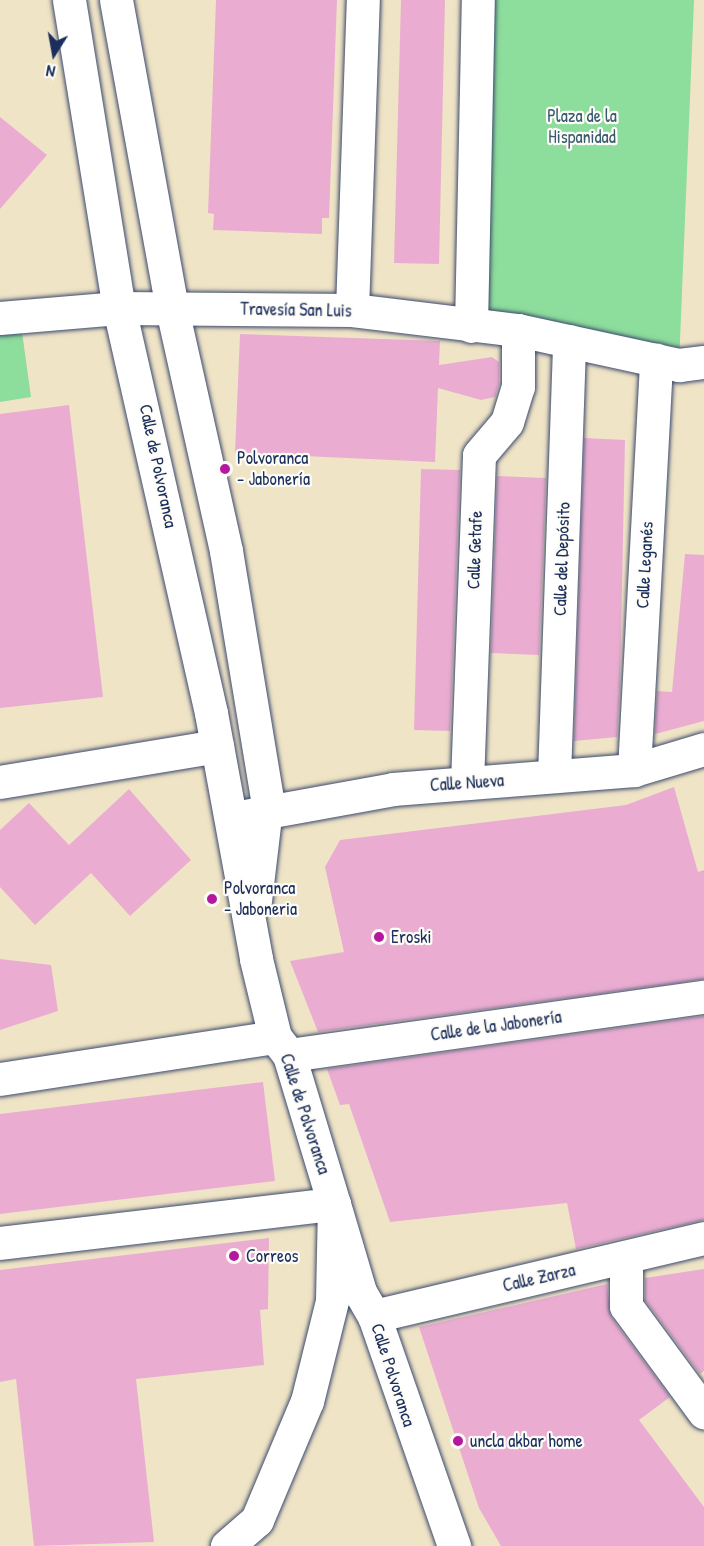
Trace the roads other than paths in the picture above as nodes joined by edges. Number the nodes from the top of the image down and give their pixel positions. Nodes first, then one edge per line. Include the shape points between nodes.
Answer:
1 (69, 0) edge
2 (116, 0) edge
3 (363, 0) edge
4 (478, 0) edge
5 (119, 308) junction
6 (172, 309) junction
7 (352, 310) junction
8 (0, 318) edge
9 (471, 326) junction
10 (518, 330) junction
11 (569, 341) junction
12 (656, 360) junction
13 (704, 362) edge
14 (217, 746) junction
15 (704, 749) edge
16 (634, 770) junction
17 (554, 776) junction
18 (0, 782) edge
19 (467, 783) junction
20 (266, 812) junction
21 (229, 819) junction
22 (252, 930) junction
23 (704, 998) edge
24 (282, 1046) junction
25 (0, 1079) edge
26 (334, 1204) junction
27 (704, 1238) edge
28 (0, 1243) edge
29 (626, 1258) junction
30 (374, 1316) junction
31 (704, 1412) edge
32 (227, 1546) edge
33 (454, 1546) edge

1 - 5 street, Calle de Polvoranca
2 - 6 street, Calle de Polvoranca
3 - 7 street
4 - 9 street
5 - 6 street, Travesía San Luis
5 - 8 street, Travesía San Luis
5 - 14 street, Calle de Polvoranca via 137,366
6 - 7 street, Travesía San Luis
6 - 20 street, Calle de Polvoranca via 226,551
7 - 9 street, Travesía San Luis
9 - 10 street, Travesía San Luis
10 - 11 street, Travesía San Luis
10 - 19 street, Calle Getafe via 518,387 507,422 479,454
11 - 12 street, Travesía San Luis
11 - 17 street, Calle del Depósito
12 - 13 street, Travesía San Luis via 679,365
12 - 16 street, Calle Leganés
14 - 18 street
14 - 21 street, Calle de Polvoranca
15 - 16 street, Calle Nueva
16 - 17 street, Calle Nueva
17 - 19 street, Calle Nueva
19 - 20 street, Calle Nueva via 393,789
20 - 21 street, Calle Nueva
20 - 22 street, Calle de Polvoranca
21 - 22 street, Calle de Polvoranca
22 - 24 street, Calle de Polvoranca
23 - 24 street, Calle de la Jabonería
24 - 25 street, Calle de la Jabonería
24 - 26 street, Calle de Polvoranca
26 - 28 street
26 - 30 street, Calle Polvoranca via 360,1292
26 - 32 street, Calle de Polvoranca via 332,1301 307,1401 257,1521
27 - 29 street, Calle Zarza
29 - 30 street, Calle Zarza
29 - 31 street via 627,1306
30 - 33 street, Calle Polvoranca

